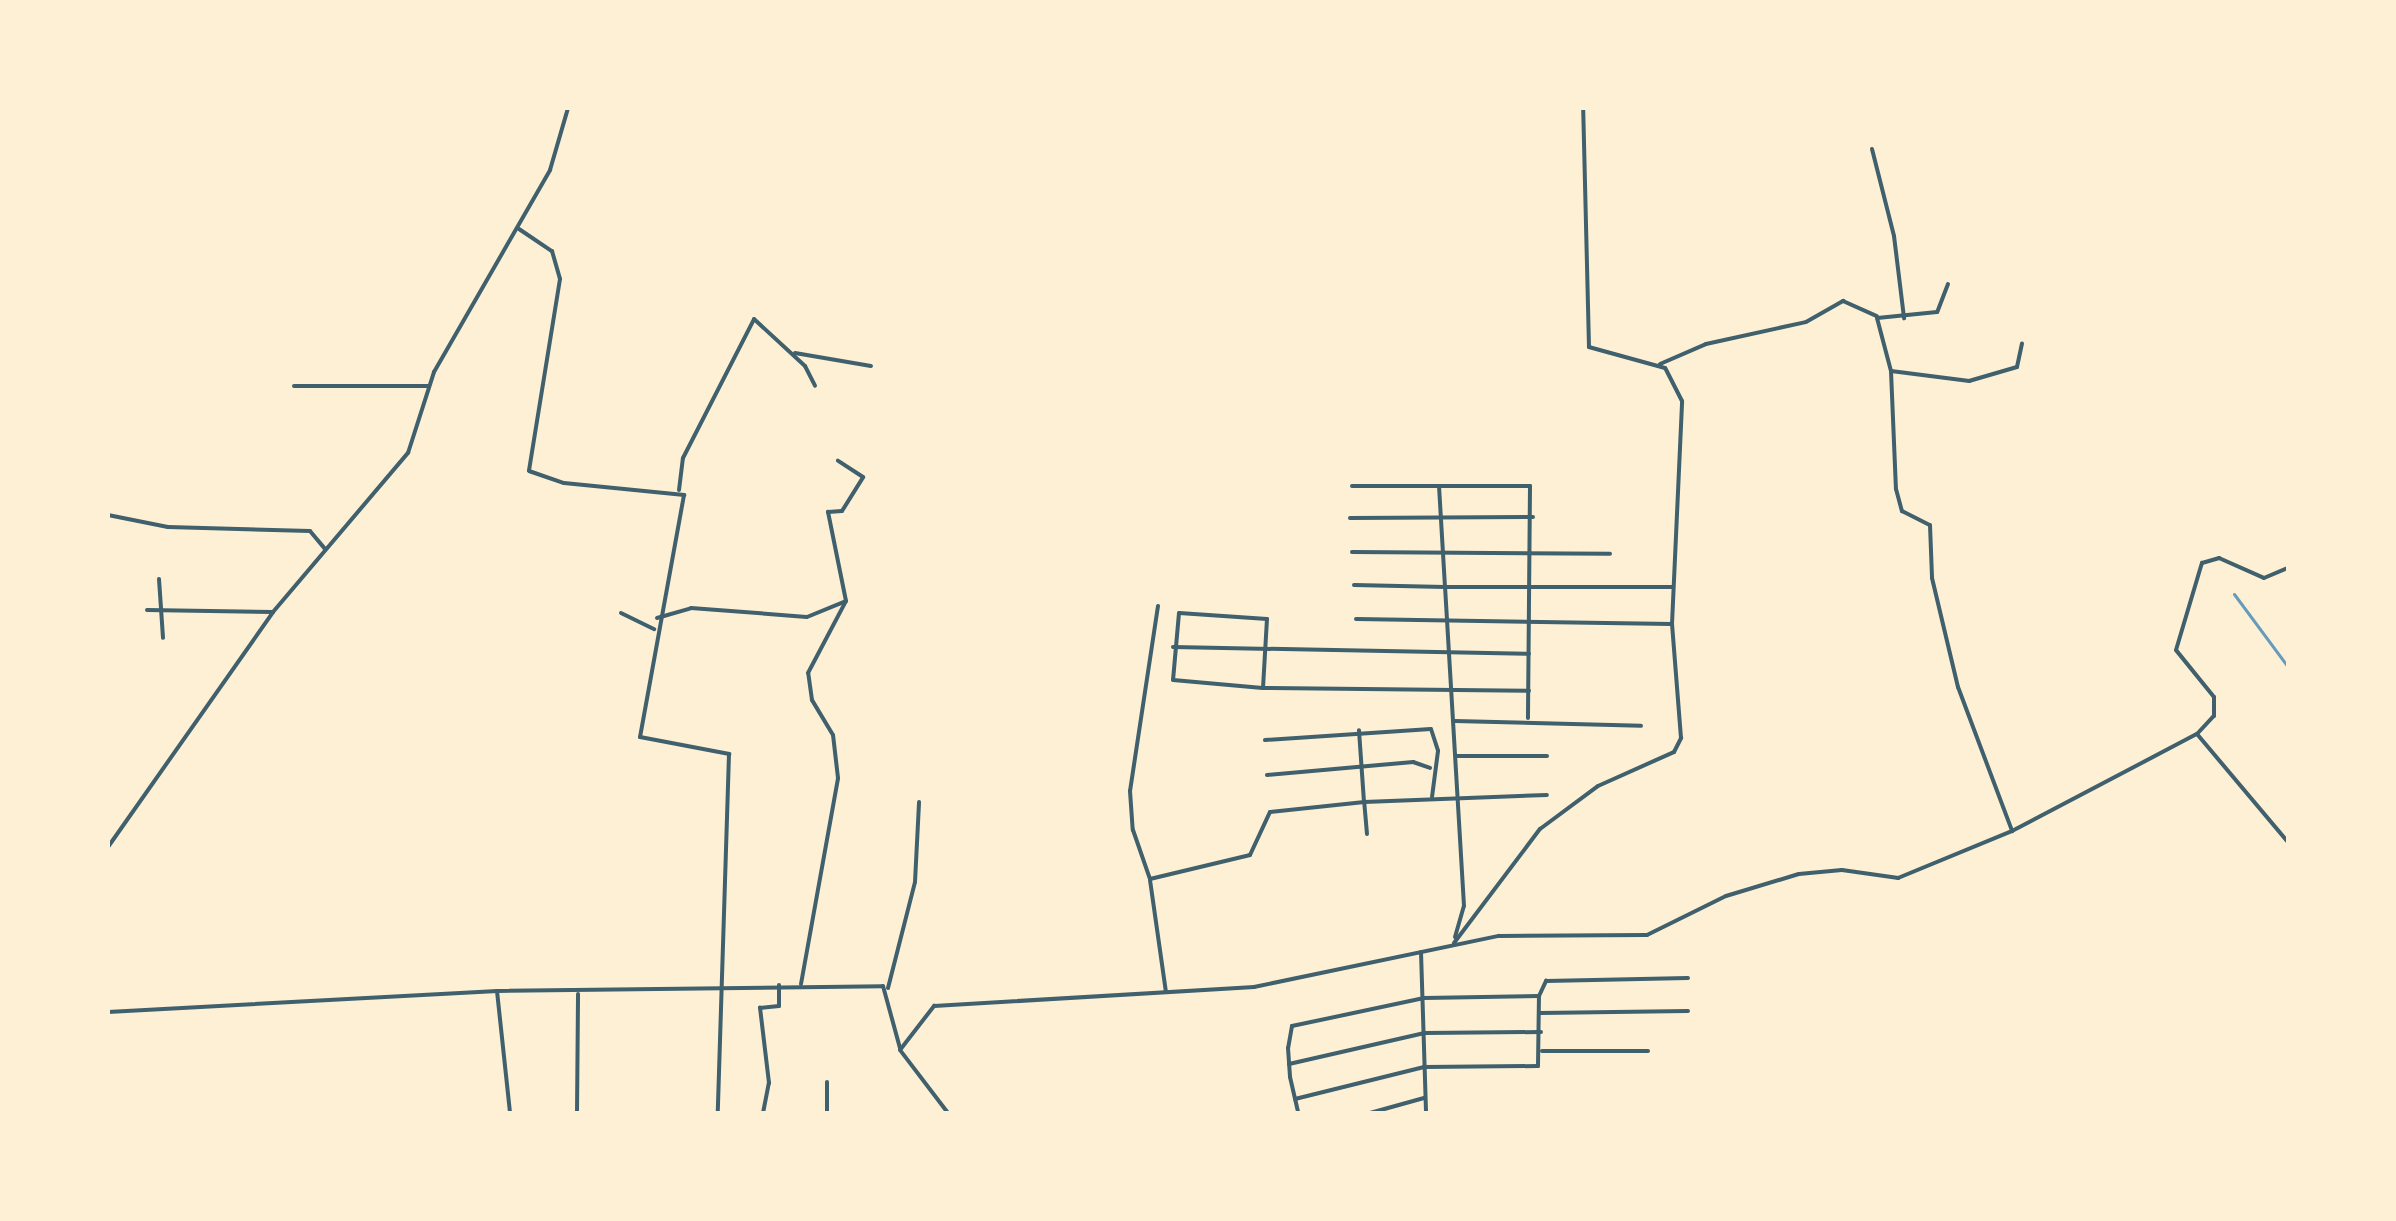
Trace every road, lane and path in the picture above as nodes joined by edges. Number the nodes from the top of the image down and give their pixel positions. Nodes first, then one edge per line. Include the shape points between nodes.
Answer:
1 (568, 108) edge
2 (1583, 108) edge
3 (1872, 149) dead end
4 (519, 229) junction
5 (1948, 284) dead end
6 (1878, 316) junction
7 (1904, 318) junction
8 (2022, 344) dead end
9 (793, 352) junction
10 (1657, 365) junction
11 (871, 366) dead end
12 (1891, 371) junction
13 (294, 386) dead end
14 (428, 386) junction
15 (815, 386) dead end
16 (838, 461) dead end
17 (1352, 486) dead end
18 (1439, 486) junction
19 (679, 490) junction
20 (108, 515) edge
21 (1440, 516) junction
22 (1533, 517) junction
23 (1350, 518) dead end
24 (325, 549) junction
25 (1532, 550) junction
26 (1352, 552) dead end
27 (1442, 552) junction
28 (1610, 554) dead end
29 (2288, 568) edge
30 (159, 579) dead end
31 (1354, 585) dead end
32 (1445, 587) junction
33 (1673, 587) junction
34 (1531, 588) junction
35 (846, 601) junction
36 (1158, 606) dead end
37 (147, 610) dead end
38 (156, 610) junction
39 (273, 612) junction
40 (621, 613) dead end
41 (657, 618) junction
42 (1356, 619) dead end
43 (1448, 620) junction
44 (1529, 621) junction
45 (1672, 624) junction
46 (654, 629) junction
47 (163, 638) dead end
48 (1173, 647) junction
49 (1266, 652) junction
50 (1529, 654) junction
51 (1448, 656) junction
52 (1263, 688) junction
53 (1450, 691) junction
54 (1529, 691) junction
55 (1528, 718) junction
56 (1455, 721) junction
57 (1641, 726) dead end
58 (1359, 730) junction
59 (2197, 734) junction
60 (1265, 740) dead end
61 (1457, 756) junction
62 (1547, 756) dead end
63 (1362, 765) junction
64 (1431, 769) junction
65 (1267, 775) dead end
66 (1461, 795) junction
67 (1547, 795) dead end
68 (1432, 797) junction
69 (919, 802) dead end
70 (1364, 802) junction
71 (2012, 831) junction
72 (108, 833) edge
73 (1367, 834) dead end
74 (115, 836) junction
75 (2288, 842) edge
76 (108, 847) edge
77 (1150, 879) junction
78 (1454, 943) junction
79 (1421, 952) junction
80 (1688, 978) dead end
81 (801, 984) junction
82 (779, 985) junction
83 (719, 987) junction
84 (888, 988) junction
85 (497, 991) junction
86 (1166, 992) junction
87 (578, 994) junction
88 (1539, 996) junction
89 (1424, 998) junction
90 (1688, 1011) dead end
91 (108, 1012) edge
92 (1540, 1013) junction
93 (1541, 1032) junction
94 (1424, 1033) junction
95 (900, 1050) junction
96 (1542, 1051) junction
97 (1648, 1051) dead end
98 (1289, 1064) junction
99 (1424, 1067) junction
100 (827, 1082) dead end
101 (1424, 1098) junction
102 (1295, 1099) junction
103 (510, 1112) edge
104 (577, 1113) edge
105 (718, 1113) edge
106 (763, 1113) edge
107 (827, 1113) edge
108 (948, 1113) edge
109 (1298, 1113) edge
110 (1370, 1113) edge
111 (1426, 1113) edge

1 - 4 street via 550,170
2 - 10 street via 1589,347
3 - 7 street via 1894,236
4 - 14 street
4 - 19 street via 552,251 560,279 558,327 529,471 596,488
5 - 7 street via 1941,308
6 - 7 street
6 - 10 street via 1843,301 1806,322 1706,344
6 - 12 street
8 - 12 street via 2015,369 1969,381
9 - 11 street
9 - 15 street
9 - 19 street via 760,321 744,329 683,458
10 - 33 street via 1670,371 1682,401
12 - 71 street via 1898,503 1930,525 1932,578 1958,687
13 - 14 street
14 - 24 street via 408,453
16 - 35 street via 863,477 842,511 828,512
17 - 18 street
18 - 21 street
18 - 22 street via 1530,486
19 - 41 street via 683,500
20 - 24 street via 168,527 310,531
21 - 22 street
21 - 23 street
21 - 27 street
22 - 25 street
24 - 39 street
25 - 27 street
25 - 28 street
25 - 34 street
26 - 27 street
27 - 32 street
29 - 59 street via 2264,578 2219,558 2202,563 2176,650 2214,697 2214,716
30 - 38 street
31 - 32 street
32 - 34 street
32 - 43 street
33 - 34 street
33 - 45 street
34 - 44 street
35 - 41 street via 807,617 691,608
35 - 81 street via 808,673 812,700 833,735 838,778
36 - 77 street via 1130,791 1133,830
37 - 38 street
38 - 39 street
38 - 47 street
39 - 74 street
40 - 46 street
41 - 46 street
42 - 43 street
43 - 44 street
43 - 51 street
44 - 45 street
44 - 50 street
45 - 78 street via 1679,746 1598,786 1540,829
46 - 83 street via 642,740 729,754
48 - 49 street
48 - 49 street via 1183,611 1267,619
48 - 52 street via 1171,679
49 - 51 street
49 - 52 street
50 - 51 street
50 - 54 street
51 - 53 street
52 - 53 street
53 - 54 street
53 - 56 street
54 - 55 street
55 - 56 street
55 - 57 street
56 - 61 street
58 - 60 street
58 - 63 street
58 - 64 street via 1431,729 1438,751
59 - 71 street
59 - 75 street
61 - 62 street
61 - 66 street
63 - 64 street via 1413,762
63 - 65 street
63 - 70 street
64 - 68 street
66 - 67 street
66 - 68 street
66 - 78 street via 1464,906
68 - 70 street
69 - 84 street via 915,882
70 - 73 street
70 - 77 street via 1270,812 1254,852
71 - 78 street via 1898,878 1818,870 1762,884 1647,935
72 - 74 street
74 - 76 street
77 - 86 street
78 - 79 street
79 - 86 street via 1298,982
79 - 89 street
80 - 88 street via 1546,981
81 - 82 street
81 - 84 street
82 - 83 street
82 - 106 street via 779,1006 760,1008 769,1083
83 - 87 street
83 - 105 street
84 - 95 street
85 - 87 street
85 - 91 street
85 - 103 street
86 - 95 street via 934,1006
87 - 104 street
88 - 89 street
88 - 92 street
89 - 94 street
89 - 98 street via 1292,1026
90 - 92 street
92 - 93 street
93 - 94 street
93 - 96 street
94 - 98 street
94 - 99 street
95 - 108 street
96 - 97 street
96 - 99 street via 1538,1066
98 - 102 street
99 - 101 street
99 - 102 street
100 - 107 street
101 - 110 street
101 - 111 street
102 - 109 street

